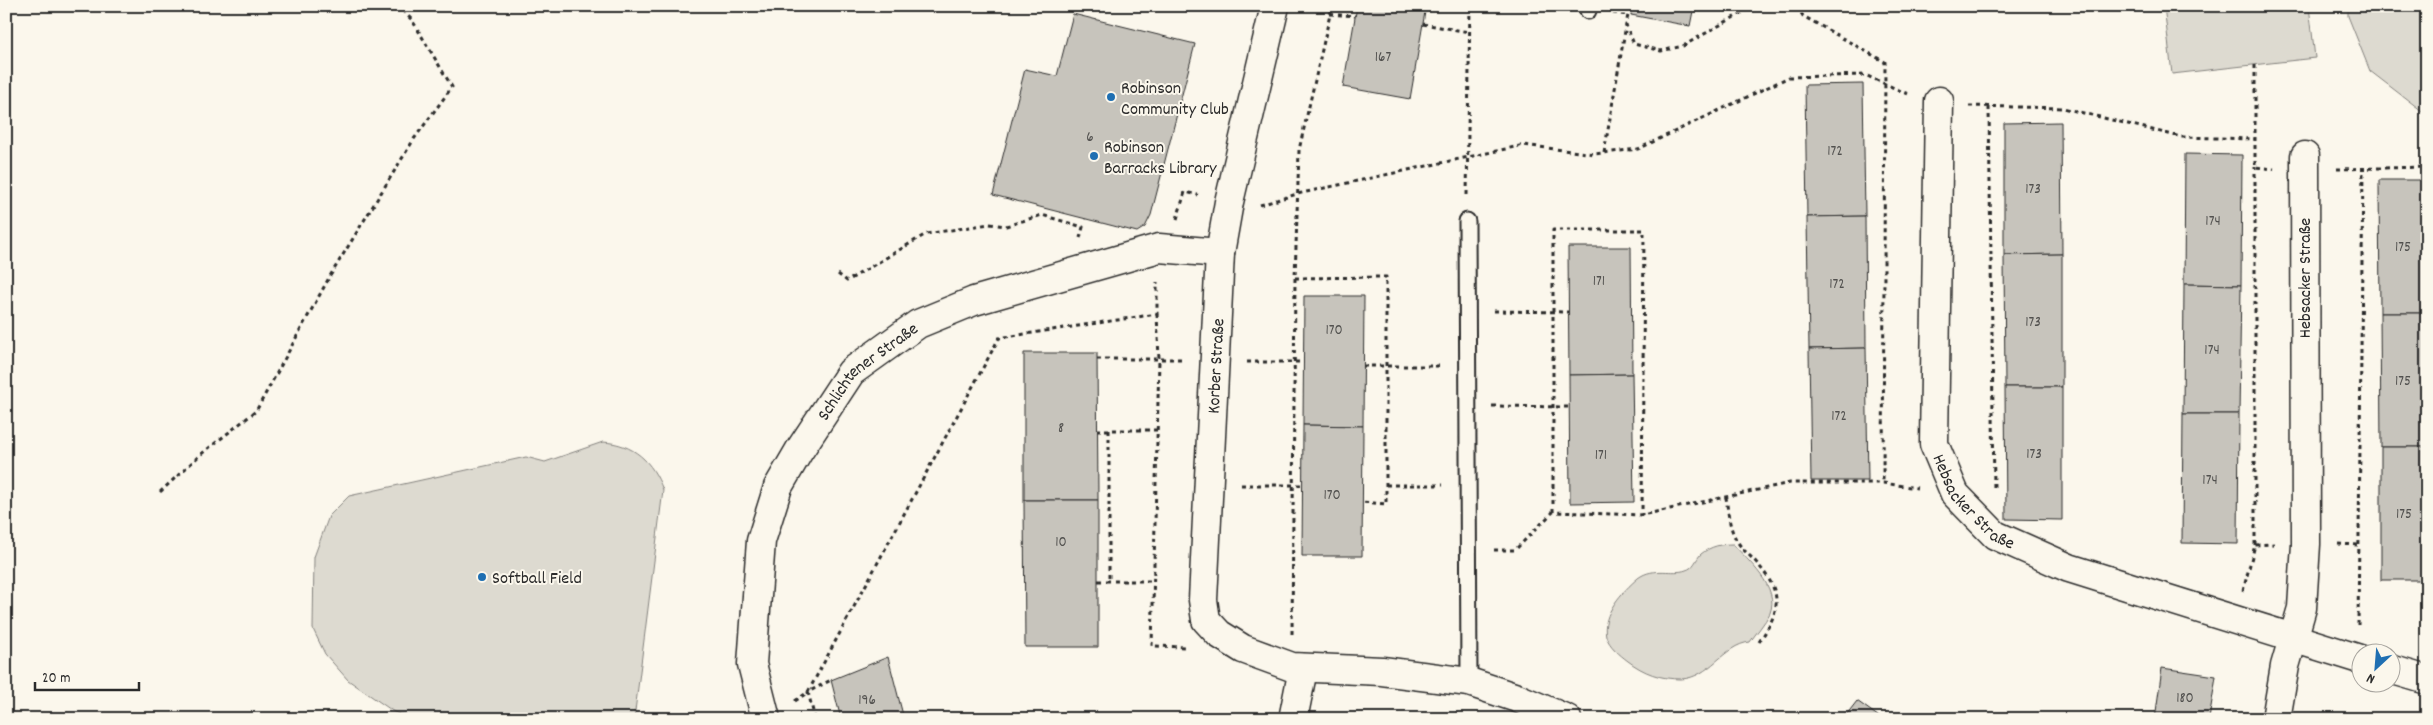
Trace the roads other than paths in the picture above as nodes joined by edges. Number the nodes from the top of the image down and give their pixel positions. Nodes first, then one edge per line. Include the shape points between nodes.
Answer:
1 (1275, 6) edge
2 (1939, 103) road end
3 (2305, 156) dead end
4 (1468, 221) road end
5 (1220, 253) junction
6 (2293, 639) junction
7 (2350, 656) edge
8 (1297, 668) junction
9 (2400, 672) edge
10 (2427, 680) edge
11 (1468, 682) junction
12 (766, 719) edge
13 (1293, 719) edge
14 (1567, 719) edge
15 (2276, 719) edge

1 - 5 street, Korber Straße
2 - 6 street, Hebsacker Straße via 1934,444 1955,494 1994,535 2069,568
3 - 6 street, Hebsacker Straße via 2306,544 2302,608
4 - 11 lane
5 - 8 street, Korber Straße via 1203,600 1206,620 1219,634 1243,649
5 - 12 street, Schlichtener Straße via 1158,248 974,301 918,324 851,372 778,487 761,541 752,664
6 - 7 street, Hebsacker Straße
6 - 15 street, Hebsacker Straße
8 - 11 street, Korber Straße via 1382,671
8 - 13 street
9 - 10 street
11 - 14 street, Korber Straße

